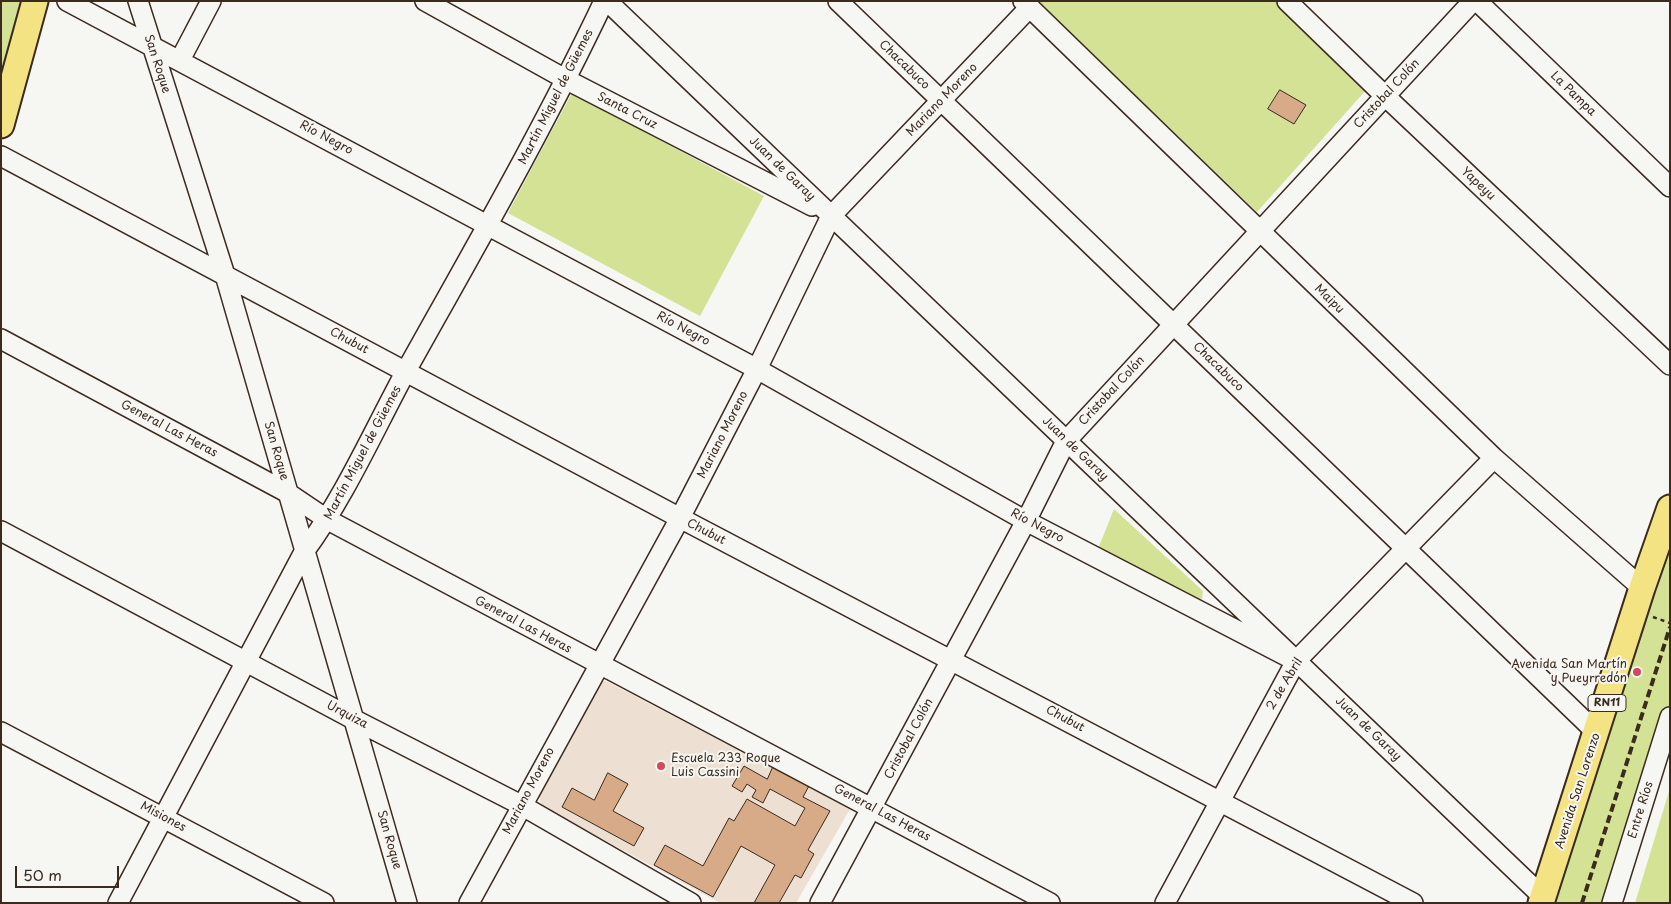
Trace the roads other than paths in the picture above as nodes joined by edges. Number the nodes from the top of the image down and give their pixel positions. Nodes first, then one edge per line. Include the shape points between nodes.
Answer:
1 (35, 1) edge
2 (68, 1) edge
3 (138, 1) edge
4 (211, 1) edge
5 (424, 1) edge
6 (605, 1) edge
7 (838, 1) edge
8 (1288, 1) edge
9 (1473, 1) edge
10 (1477, 1) edge
11 (1026, 4) edge
12 (150, 44) junction
13 (180, 60) junction
14 (567, 80) junction
15 (1384, 96) junction
16 (941, 100) junction
17 (1, 125) edge
18 (1, 156) edge
19 (1670, 187) edge
20 (831, 216) junction
21 (489, 226) junction
22 (1259, 232) junction
23 (225, 275) junction
24 (1174, 324) junction
25 (1, 339) edge
26 (1670, 364) edge
27 (757, 369) junction
28 (406, 372) junction
29 (1066, 441) junction
30 (1494, 458) junction
31 (288, 493) junction
32 (1670, 508) edge
33 (680, 518) junction
34 (328, 520) junction
35 (1026, 521) junction
36 (1, 531) edge
37 (1405, 549) junction
38 (304, 552) junction
39 (1642, 588) junction
40 (952, 659) junction
41 (247, 660) junction
42 (1296, 660) junction
43 (598, 665) junction
44 (1670, 717) edge
45 (354, 720) junction
46 (1, 732) edge
47 (1597, 733) junction
48 (1220, 801) junction
49 (521, 805) junction
50 (872, 807) junction
51 (164, 818) junction
52 (1542, 900) edge
53 (118, 903) edge
54 (324, 903) edge
55 (408, 903) edge
56 (469, 903) edge
57 (691, 903) edge
58 (820, 903) edge
59 (1050, 903) edge
60 (1165, 903) edge
61 (1413, 903) edge
62 (1612, 903) edge

1 - 17 main road
2 - 12 street, Río Negro
3 - 12 street, San Roque
4 - 13 street
5 - 14 street, Santa Cruz
6 - 14 street, Martín Miguel de Güemes
6 - 20 street, Juan de Garay
7 - 16 street, Chacabuco
8 - 15 street, Yapeyu
9 - 15 street, Cristobal Colón
10 - 19 street, La Pampa
11 - 16 street, Mariano Moreno
11 - 22 street, Maipu
12 - 13 street, Río Negro
12 - 23 street, San Roque
13 - 21 street, Río Negro
14 - 20 street, Santa Cruz
14 - 21 street, Martín Miguel de Güemes
15 - 22 street, Cristobal Colón
15 - 26 street, Yapeyu
16 - 20 street, Mariano Moreno
16 - 24 street, Chacabuco
18 - 23 street, Chubut
20 - 27 street, Mariano Moreno
20 - 29 street, Juan de Garay
21 - 27 street, Río Negro
21 - 28 street, Martín Miguel de Güemes
22 - 24 street, Cristobal Colón
22 - 30 street, Maipu
23 - 28 street, Chubut
23 - 31 street, San Roque
24 - 29 street, Cristobal Colón
24 - 37 street, Chacabuco
25 - 31 street, General Las Heras
27 - 33 street, Mariano Moreno
27 - 35 street, Río Negro
28 - 33 street, Chubut
28 - 34 street, Martín Miguel de Güemes
29 - 35 street, Cristobal Colón
29 - 42 street, Juan de Garay
30 - 37 street, 2 de Abril
30 - 39 street, Maipu
31 - 34 street, General Las Heras
31 - 38 street, San Roque
32 - 39 main road, Avenida San Lorenzo / RN11
33 - 40 street, Chubut
33 - 43 street, Mariano Moreno
34 - 38 street, Martín Miguel de Güemes
34 - 43 street, General Las Heras
35 - 40 street, Cristobal Colón
35 - 42 street, Río Negro
36 - 41 street, Urquiza
37 - 42 street, 2 de Abril
37 - 47 street, Chacabuco
38 - 41 street, Martín Miguel de Güemes
38 - 45 street, San Roque
39 - 47 main road, Avenida San Lorenzo / RN11
40 - 48 street, Chubut
40 - 50 street, Cristobal Colón
41 - 45 street, Urquiza
41 - 51 street, Martín Miguel de Güemes
42 - 48 street, 2 de Abril
42 - 52 street, Juan de Garay
43 - 49 street, Mariano Moreno
43 - 50 street, General Las Heras
44 - 62 street, Entre Ríos
45 - 49 street, Urquiza
45 - 55 street, San Roque
46 - 51 street, Misiones
47 - 52 main road, Avenida San Lorenzo / RN11
48 - 60 street, 2 de Abril
48 - 61 street, Chubut
49 - 56 street, Mariano Moreno
49 - 57 street, Urquiza
50 - 58 street, Cristobal Colón
50 - 59 street, General Las Heras
51 - 53 street, Martín Miguel de Güemes
51 - 54 street, Misiones

